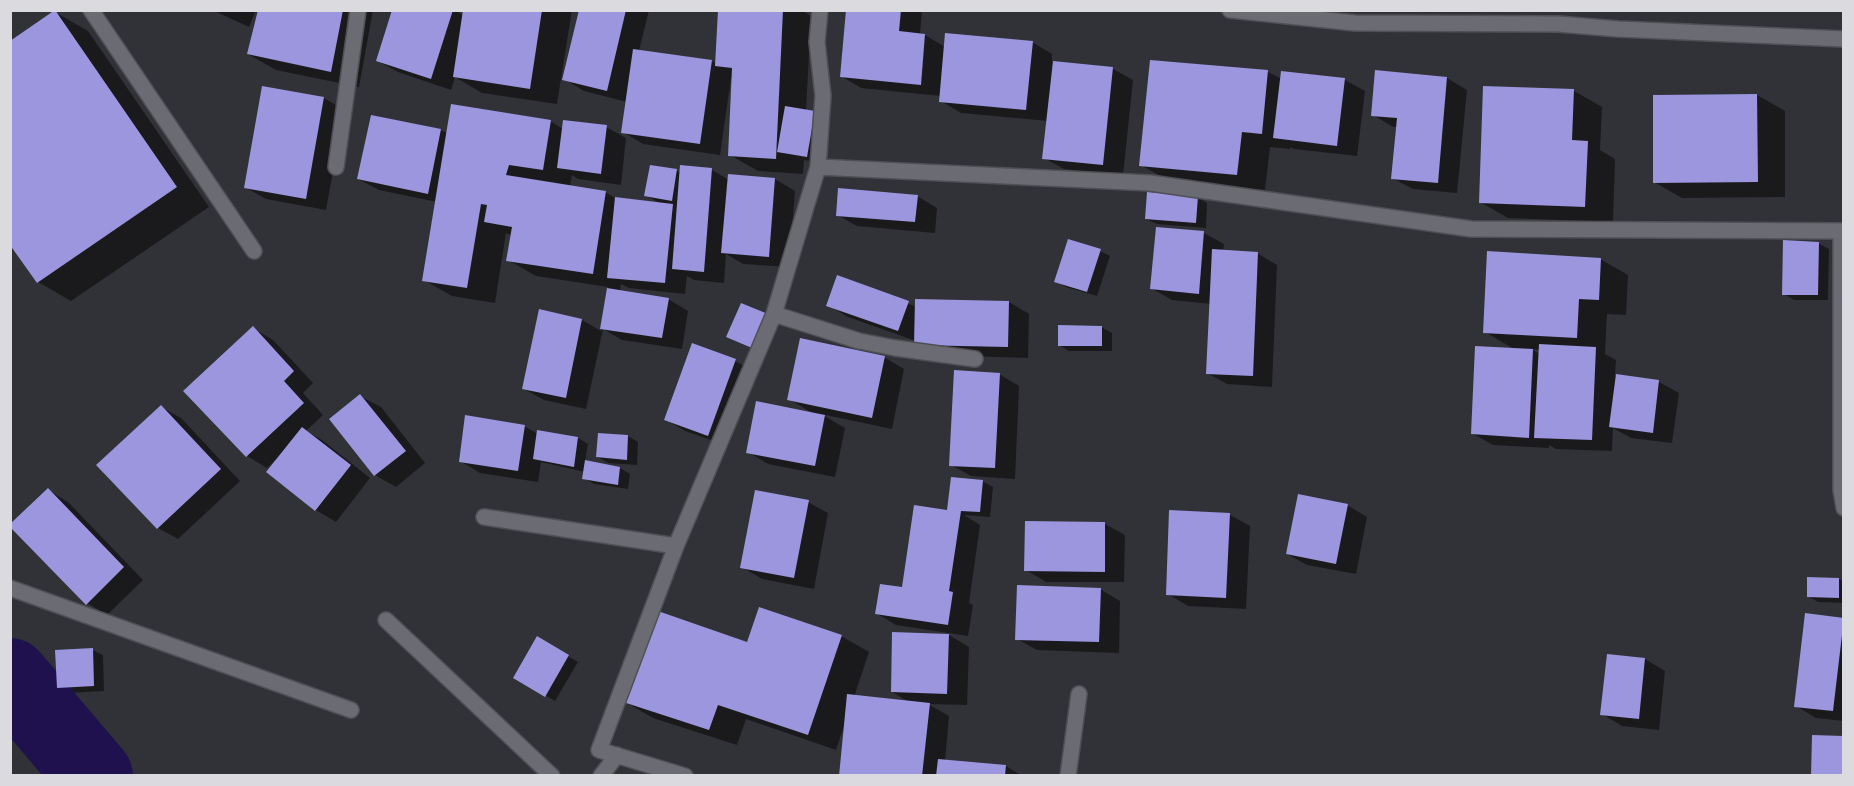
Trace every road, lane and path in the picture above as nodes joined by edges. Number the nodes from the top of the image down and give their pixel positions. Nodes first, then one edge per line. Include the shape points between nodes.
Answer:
1 (91, 10) edge
2 (358, 10) edge
3 (820, 10) edge
4 (1230, 10) edge
5 (1295, 14) edge
6 (1558, 17) edge
7 (1844, 39) edge
8 (336, 167) dead end
9 (818, 167) junction
10 (1842, 231) edge
11 (254, 251) dead end
12 (774, 314) junction
13 (975, 359) dead end
14 (1844, 508) edge
15 (484, 518) dead end
16 (676, 546) junction
17 (10, 588) edge
18 (386, 620) dead end
19 (1079, 694) dead end
20 (351, 710) dead end
21 (617, 755) junction
22 (552, 776) edge
23 (601, 776) edge
24 (685, 776) edge
25 (1068, 776) edge

1 - 11 street
2 - 8 street
3 - 9 street via 817,42 823,96
4 - 5 street
5 - 6 street via 1355,23
6 - 7 street via 1618,29
9 - 10 street via 1150,183 1471,229
9 - 12 street
10 - 14 street
12 - 13 street via 859,341
12 - 16 street
15 - 16 street
16 - 21 street via 598,750
17 - 20 street
18 - 22 street
19 - 25 street
21 - 23 street
21 - 24 street

